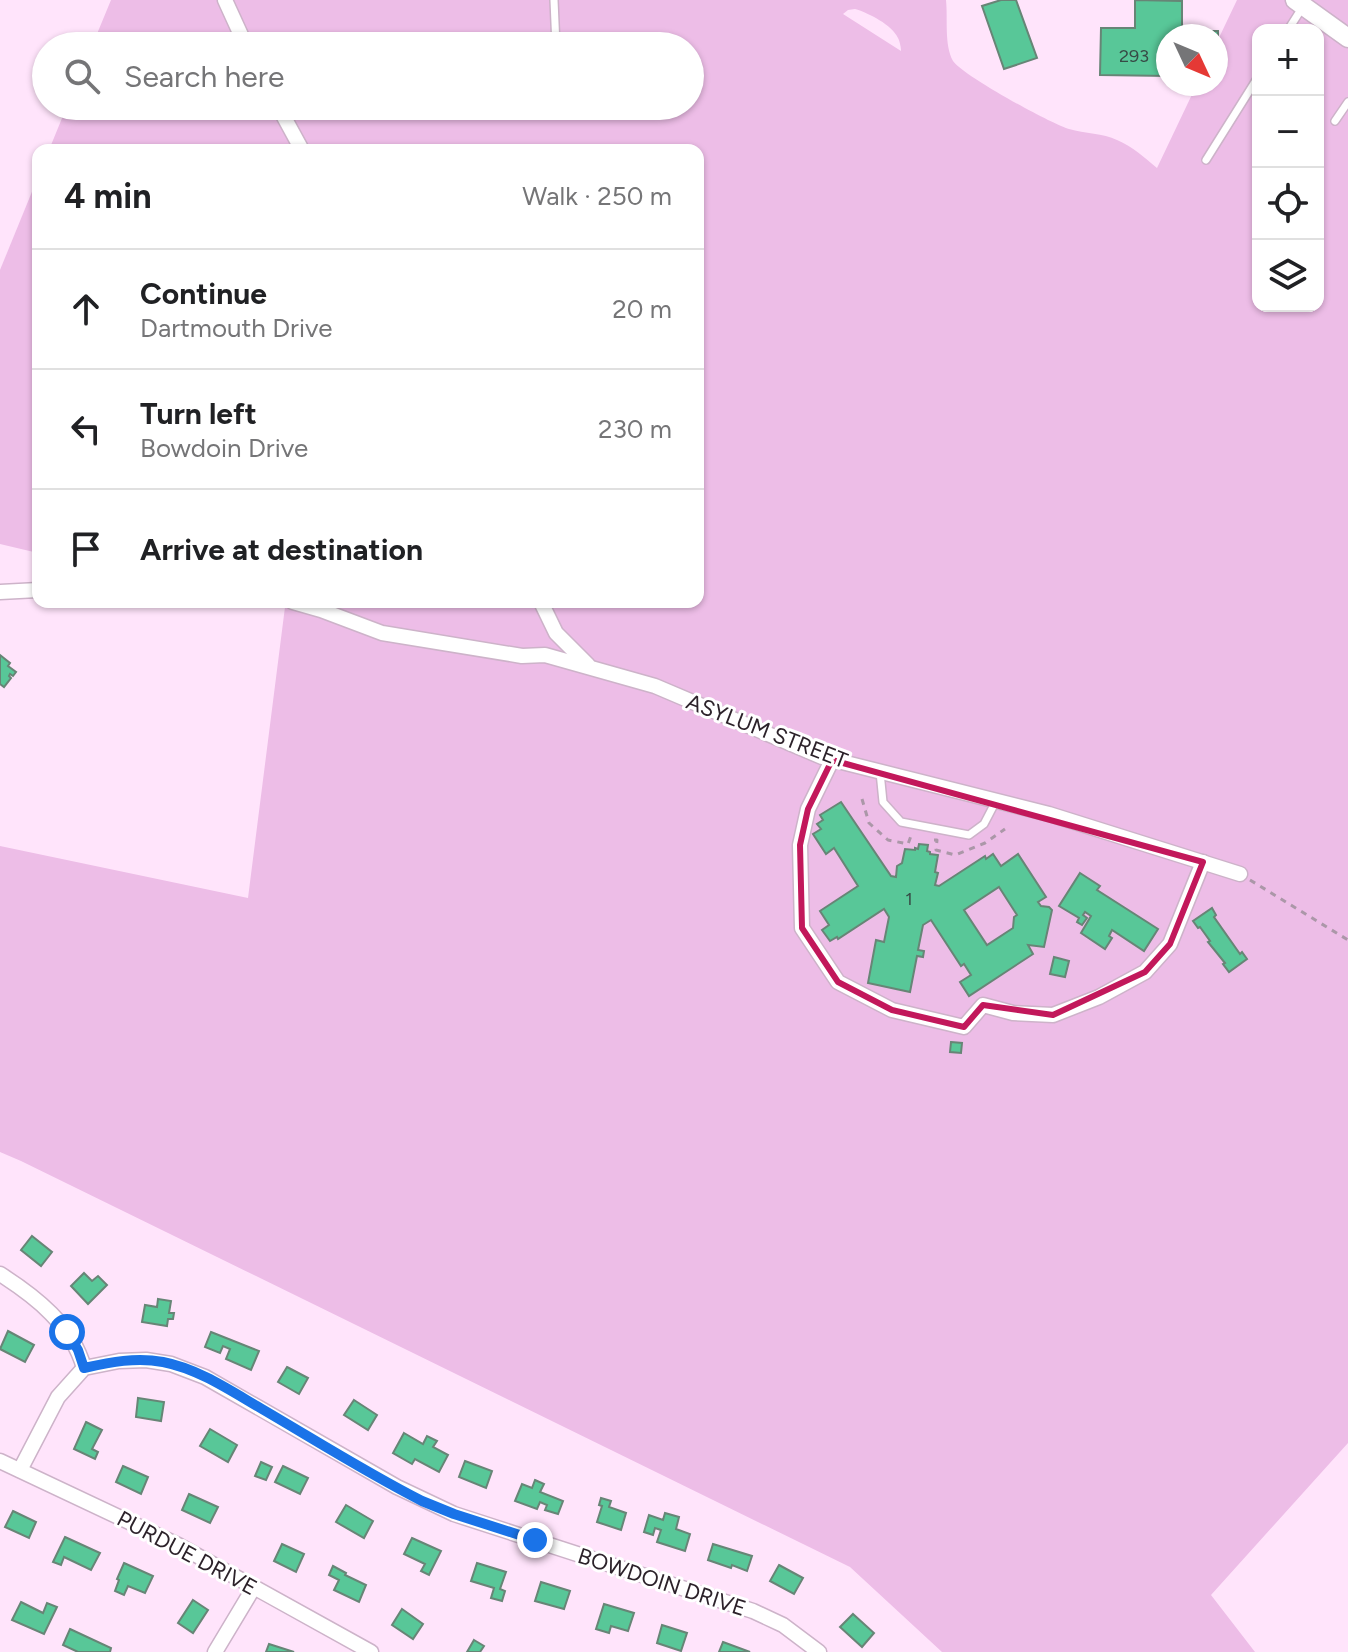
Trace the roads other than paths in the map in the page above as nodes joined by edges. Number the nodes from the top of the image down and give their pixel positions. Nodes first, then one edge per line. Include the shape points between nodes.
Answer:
1 (225, 0) edge
2 (554, 0) edge
3 (1299, 3) edge
4 (1290, 24) edge
5 (240, 32) edge
6 (555, 32) edge
7 (1348, 38) edge
8 (1252, 87) edge
9 (1348, 102) edge
10 (286, 120) edge
11 (1335, 121) dead end
12 (299, 144) edge
13 (1206, 160) dead end
14 (32, 590) edge
15 (0, 592) edge
16 (314, 608) edge
17 (544, 608) edge
18 (556, 633) junction
19 (545, 655) junction
20 (589, 667) junction
21 (832, 760) junction
22 (880, 772) junction
23 (996, 801) junction
24 (1203, 862) junction
25 (1240, 874) road end
26 (0, 1274) edge
27 (84, 1368) junction
28 (0, 1461) edge
29 (20, 1470) junction
30 (254, 1587) junction
31 (215, 1652) edge
32 (371, 1652) edge
33 (819, 1652) edge

1 - 5 street
2 - 6 lane
3 - 4 lane
3 - 7 street
8 - 13 lane
9 - 11 lane
10 - 12 street
14 - 15 street
16 - 19 street, ASYLUM STREET via 382,633 507,654
17 - 18 street
18 - 19 street via 556,642
18 - 20 street
19 - 20 street, ASYLUM STREET
20 - 21 street, ASYLUM STREET via 655,686
21 - 22 street, ASYLUM STREET
21 - 24 street via 808,809 800,845 802,928 838,982 892,1010 964,1027 983,1005 1053,1015 1099,997 1145,972 1170,944
22 - 23 street, ASYLUM STREET
22 - 23 lane via 883,802 901,822 969,835 984,824
23 - 24 street, ASYLUM STREET
24 - 25 street, ASYLUM STREET
26 - 27 street via 51,1314 74,1342
27 - 29 street via 58,1397
27 - 33 street, BOWDOIN DRIVE via 146,1360 191,1371 432,1506 753,1611 790,1629
28 - 29 street, PURDUE DRIVE
29 - 30 street, PURDUE DRIVE
30 - 31 street
30 - 32 street, PURDUE DRIVE

